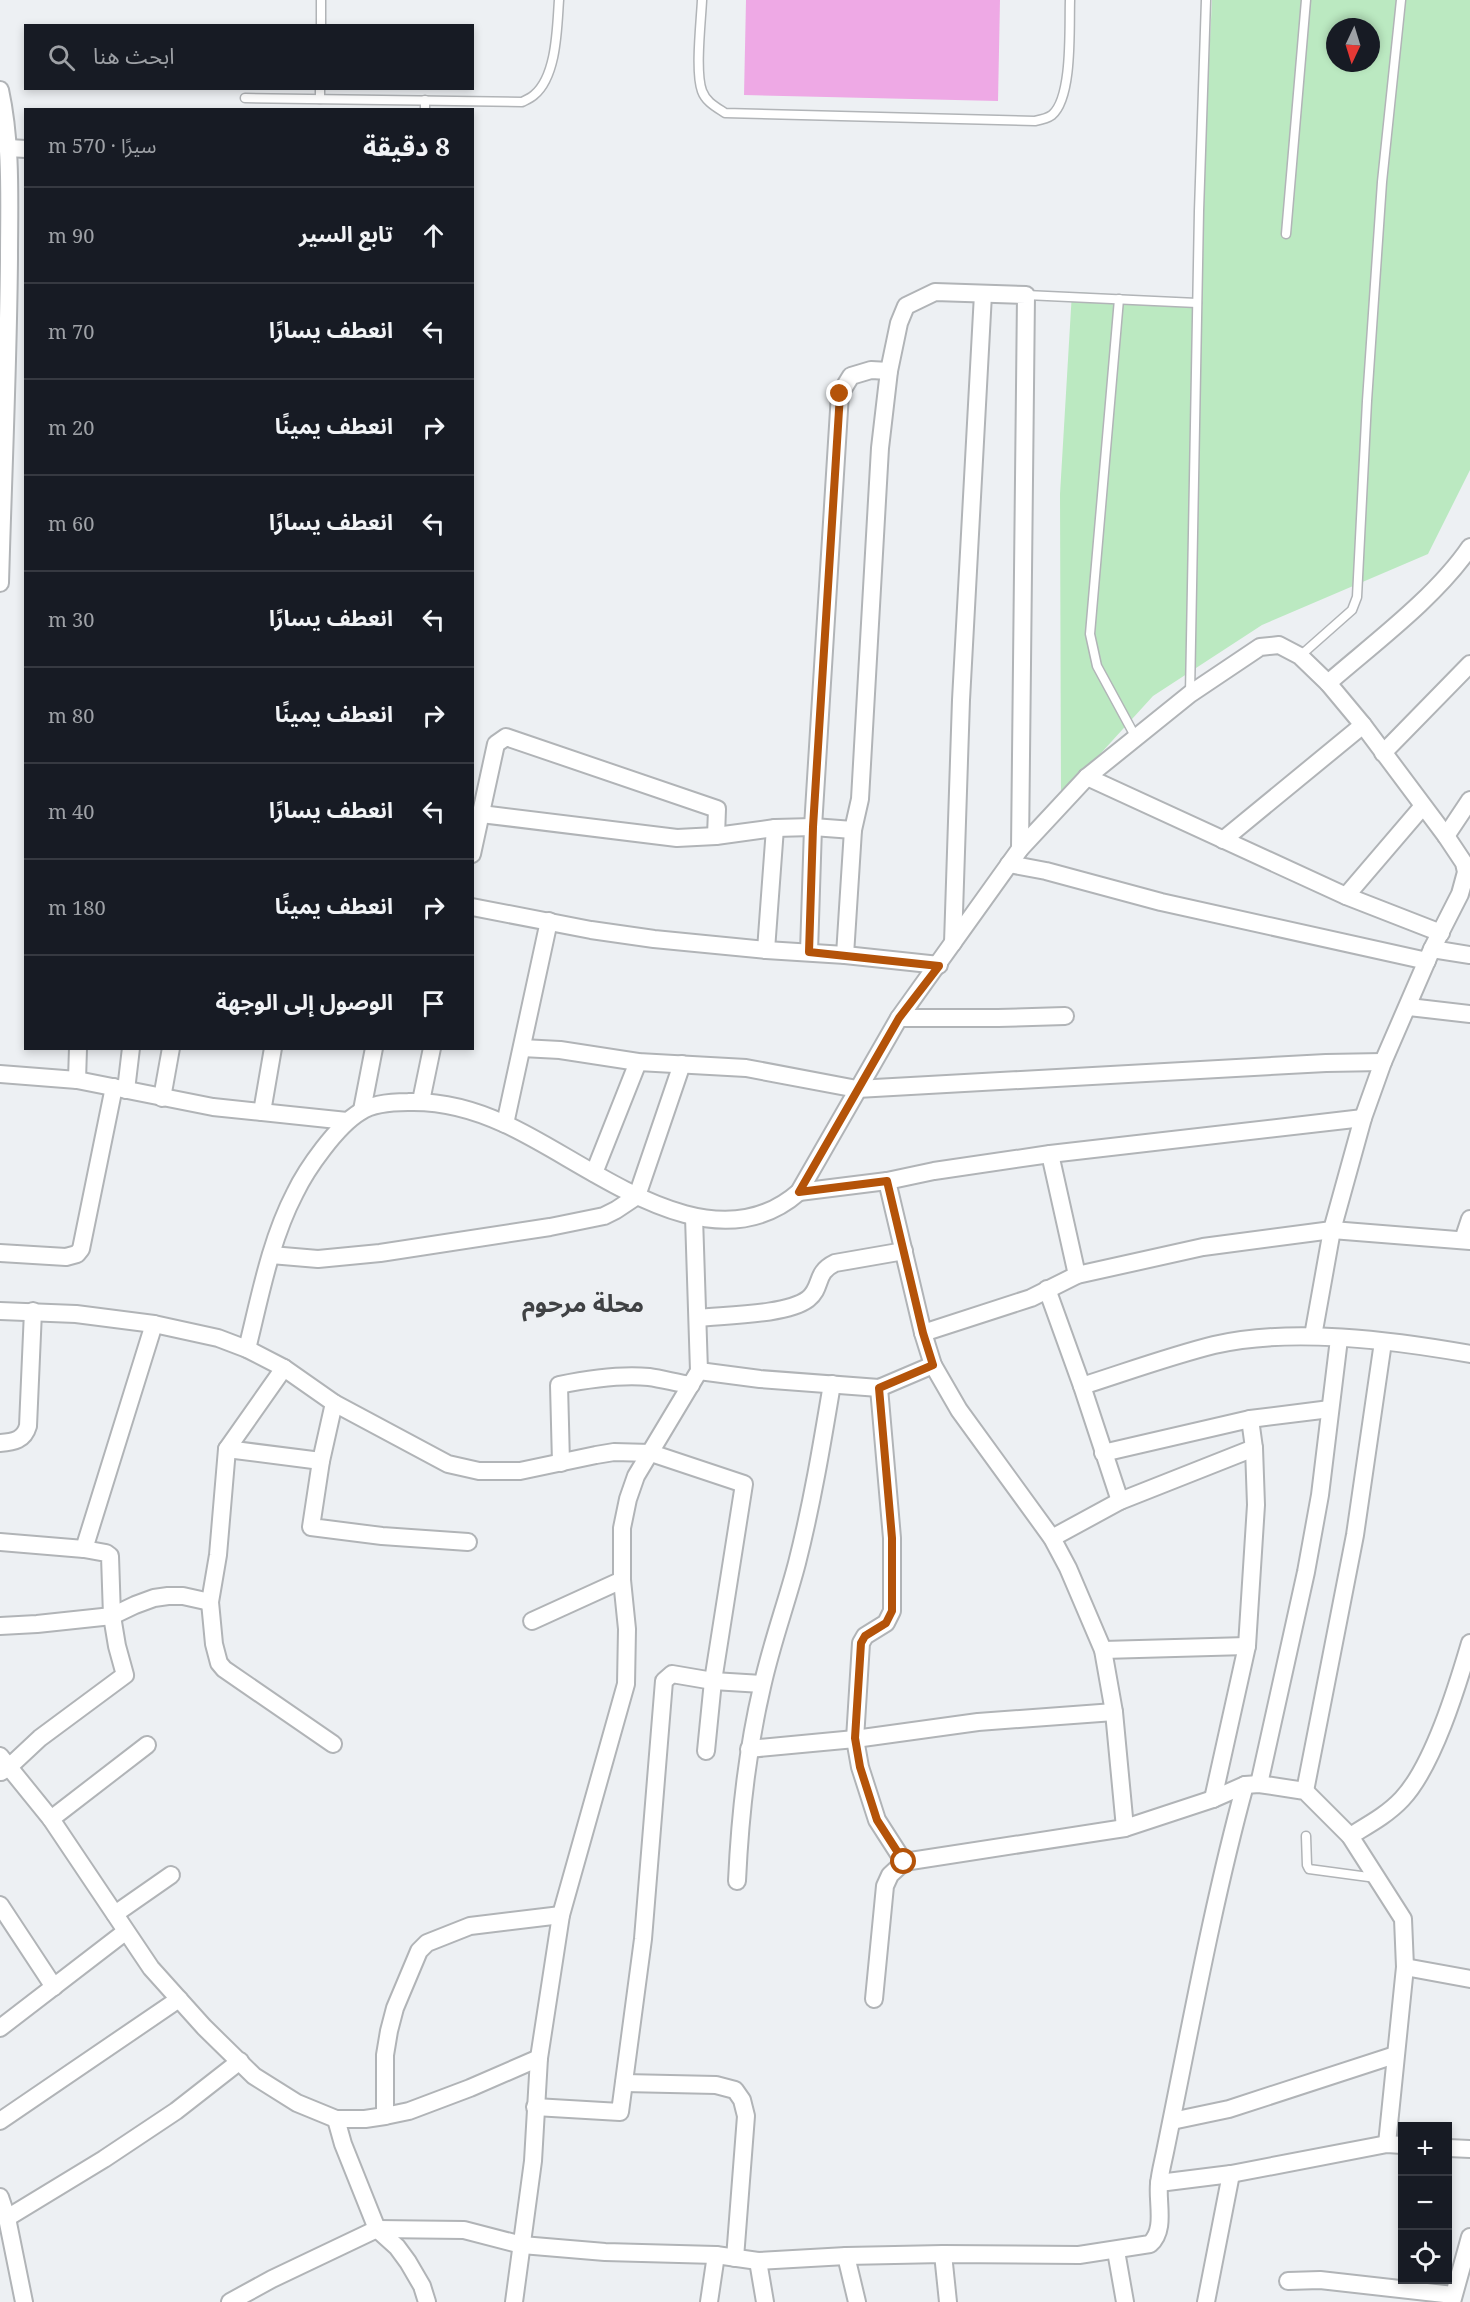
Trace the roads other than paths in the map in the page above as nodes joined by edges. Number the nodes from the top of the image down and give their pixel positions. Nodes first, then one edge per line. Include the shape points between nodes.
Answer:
1 (321, 0) edge
2 (559, 0) edge
3 (702, 0) edge
4 (1070, 0) edge
5 (1206, 0) edge
6 (1306, 0) edge
7 (1401, 0) edge
8 (321, 24) edge
9 (0, 90) edge
10 (320, 90) edge
11 (246, 98) dead end
12 (320, 99) junction
13 (425, 105) edge
14 (8, 148) junction
15 (24, 149) edge
16 (4, 212) edge
17 (1286, 234) dead end
18 (983, 294) junction
19 (1026, 295) junction
20 (1119, 299) junction
21 (4, 303) edge
22 (1197, 303) junction
23 (889, 371) junction
24 (1470, 547) edge
25 (0, 583) edge
26 (1300, 656) junction
27 (1470, 664) edge
28 (1328, 683) junction
29 (1190, 694) junction
30 (1363, 725) junction
31 (1135, 736) junction
32 (1383, 753) junction
33 (1087, 777) junction
34 (1470, 800) edge
35 (1423, 806) junction
36 (481, 814) junction
37 (813, 827) junction
38 (775, 828) junction
39 (853, 830) junction
40 (717, 836) junction
41 (1446, 836) junction
42 (1223, 840) junction
43 (474, 845) edge
44 (1020, 849) junction
45 (1009, 864) junction
46 (1465, 895) edge
47 (1346, 896) junction
48 (474, 907) edge
49 (549, 921) junction
50 (1441, 933) junction
51 (953, 943) junction
52 (766, 950) junction
53 (809, 952) junction
54 (845, 955) junction
55 (1430, 955) junction
56 (1470, 956) edge
57 (939, 966) junction
58 (1408, 1007) junction
59 (1470, 1014) edge
60 (1065, 1016) dead end
61 (899, 1018) junction
62 (522, 1048) junction
63 (78, 1050) edge
64 (130, 1050) edge
65 (171, 1050) edge
66 (273, 1050) edge
67 (374, 1050) edge
68 (432, 1050) edge
69 (638, 1062) junction
70 (1383, 1062) junction
71 (682, 1064) junction
72 (0, 1074) edge
73 (77, 1080) junction
74 (120, 1088) junction
75 (857, 1089) junction
76 (162, 1098) junction
77 (421, 1101) junction
78 (362, 1110) junction
79 (262, 1112) junction
80 (1363, 1118) junction
81 (347, 1121) junction
82 (505, 1124) junction
83 (1050, 1154) junction
84 (594, 1173) junction
85 (887, 1181) junction
86 (799, 1192) junction
87 (637, 1196) junction
88 (693, 1217) junction
89 (1470, 1219) edge
90 (1332, 1230) junction
91 (1467, 1240) edge
92 (904, 1251) junction
93 (0, 1253) edge
94 (271, 1255) junction
95 (1077, 1275) junction
96 (1047, 1289) junction
97 (0, 1311) edge
98 (33, 1311) junction
99 (698, 1318) junction
100 (154, 1324) junction
101 (923, 1333) junction
102 (1313, 1336) junction
103 (1339, 1339) junction
104 (1383, 1342) junction
105 (247, 1349) junction
106 (1470, 1354) edge
107 (933, 1365) junction
108 (284, 1368) junction
109 (695, 1378) junction
110 (832, 1384) junction
111 (1082, 1386) junction
112 (879, 1388) junction
113 (334, 1403) junction
114 (1330, 1409) junction
115 (1250, 1419) junction
116 (0, 1443) edge
117 (1254, 1448) junction
118 (227, 1449) junction
119 (651, 1453) junction
120 (1103, 1453) junction
121 (321, 1461) junction
122 (561, 1464) junction
123 (1120, 1502) junction
124 (1052, 1538) junction
125 (0, 1542) edge
126 (468, 1542) dead end
127 (84, 1549) junction
128 (622, 1581) junction
129 (210, 1602) junction
130 (112, 1616) junction
131 (532, 1621) dead end
132 (0, 1626) edge
133 (1470, 1643) edge
134 (1247, 1646) junction
135 (1103, 1650) junction
136 (713, 1681) junction
137 (762, 1684) junction
138 (1114, 1712) junction
139 (855, 1738) junction
140 (333, 1744) dead end
141 (147, 1745) dead end
142 (748, 1749) junction
143 (705, 1750) dead end
144 (3, 1765) edge
145 (1252, 1785) junction
146 (1305, 1791) junction
147 (1213, 1799) junction
148 (51, 1819) junction
149 (1125, 1828) junction
150 (1305, 1836) dead end
151 (1350, 1836) junction
152 (904, 1862) junction
153 (171, 1875) dead end
154 (1377, 1878) junction
155 (736, 1881) dead end
156 (0, 1905) edge
157 (116, 1914) junction
158 (561, 1915) junction
159 (125, 1932) junction
160 (1405, 1966) junction
161 (1470, 1979) edge
162 (54, 1987) junction
163 (179, 1999) junction
164 (874, 1999) dead end
165 (2, 2020) edge
166 (1395, 2055) junction
167 (539, 2058) junction
168 (240, 2061) junction
169 (624, 2083) junction
170 (535, 2107) junction
171 (385, 2116) junction
172 (336, 2119) junction
173 (0, 2121) edge
174 (1172, 2121) junction
175 (1395, 2144) edge
176 (1452, 2148) edge
177 (1470, 2149) edge
178 (1232, 2174) junction
179 (1159, 2183) junction
180 (0, 2197) edge
181 (7, 2218) junction
182 (377, 2229) junction
183 (1470, 2237) edge
184 (522, 2244) junction
185 (1116, 2251) junction
186 (943, 2254) junction
187 (716, 2255) junction
188 (846, 2256) junction
189 (735, 2258) junction
190 (758, 2261) junction
191 (1288, 2281) dead end
192 (1452, 2299) edge
193 (24, 2302) edge
194 (230, 2302) edge
195 (428, 2302) edge
196 (514, 2302) edge
197 (709, 2302) edge
198 (765, 2302) edge
199 (858, 2302) edge
200 (948, 2302) edge
201 (1125, 2302) edge
202 (1206, 2302) edge

1 - 8 lane
2 - 13 lane via 551,65 535,94 522,102
3 - 4 lane via 702,91 711,105 725,113 1035,122 1051,116 1064,95
5 - 22 lane
6 - 17 lane
7 - 26 lane via 1382,182 1357,597 1352,610
9 - 14 street
10 - 12 lane
11 - 12 lane
12 - 13 lane
14 - 15 street
14 - 16 street
16 - 21 street
18 - 19 street
18 - 23 street via 935,292 906,306
18 - 51 street via 961,700
19 - 20 lane
19 - 44 street
20 - 22 lane
20 - 31 lane via 1090,633 1097,666
21 - 25 street
22 - 29 lane
23 - 37 street via 871,370 851,376 840,394
23 - 39 street via 880,448 860,799
24 - 28 street via 1426,596
26 - 28 street
26 - 29 street via 1279,645 1260,647
27 - 32 street
28 - 30 street
29 - 31 street
30 - 32 street
30 - 42 street
31 - 33 street
32 - 35 street
33 - 42 street
33 - 44 street
34 - 41 street
35 - 41 street
35 - 47 street
36 - 40 street via 666,837
36 - 40 street via 496,744 506,738 717,809
36 - 43 street
37 - 38 street
37 - 39 street
37 - 53 street
38 - 40 street
38 - 52 street
39 - 54 street
41 - 46 street via 1464,863
42 - 47 street
44 - 45 street
45 - 51 street
45 - 55 street via 1161,902
46 - 50 street
47 - 50 street
48 - 49 street
49 - 52 street via 654,939
49 - 62 street
50 - 55 street
51 - 57 street
52 - 53 street
53 - 54 street
54 - 57 street
55 - 56 street
55 - 58 street
57 - 61 street
58 - 59 street
58 - 70 street
60 - 61 street
61 - 75 street
62 - 69 street
62 - 82 street
63 - 73 street
64 - 74 street
65 - 76 street
66 - 79 street
67 - 78 street
68 - 77 street
69 - 71 street
69 - 84 street
70 - 75 street
70 - 80 street
71 - 75 street via 746,1068
71 - 87 street
72 - 73 street
73 - 74 street
74 - 76 street
74 - 93 street via 81,1249 66,1257
75 - 86 street
76 - 79 street
77 - 78 street via 391,1102
77 - 82 street via 442,1103
78 - 81 street
79 - 81 street
80 - 83 street
80 - 90 street
81 - 94 street via 301,1181
82 - 84 street
83 - 85 street
83 - 95 street
84 - 87 street
85 - 86 street
85 - 92 street
86 - 88 street via 777,1209 754,1216
87 - 88 street
87 - 94 street via 604,1216 550,1227 347,1257
88 - 99 street
89 - 91 street
90 - 91 street
90 - 95 street via 1203,1247
90 - 102 street
92 - 99 street via 828,1266 808,1299 790,1307
92 - 101 street
94 - 105 street
95 - 96 street
96 - 101 street via 1031,1298
96 - 111 street
97 - 98 street
98 - 100 street
98 - 116 street via 28,1426 21,1438
99 - 109 street
100 - 105 street via 218,1338
100 - 127 street
101 - 107 street
102 - 103 street
102 - 111 street via 1215,1345
103 - 104 street
103 - 114 street
104 - 106 street
104 - 146 street via 1355,1535
105 - 108 street
107 - 112 street
107 - 124 street via 959,1410
108 - 113 street
108 - 118 street
109 - 110 street
109 - 119 street
109 - 122 street via 619,1377 559,1385
110 - 112 street
110 - 137 street via 797,1562
111 - 120 street
112 - 139 street via 892,1538 892,1611 886,1623 861,1643
113 - 121 street
113 - 122 street via 448,1464 505,1472
114 - 115 street
114 - 145 street via 1306,1572
115 - 117 street
115 - 120 street
117 - 123 street
117 - 134 street via 1256,1505
118 - 121 street
118 - 129 street
119 - 122 street via 614,1452
119 - 128 street via 636,1476 628,1499 622,1528
119 - 136 street via 744,1484
120 - 123 street
121 - 126 street via 311,1527
123 - 124 street
124 - 135 street
125 - 127 street
127 - 130 street via 110,1556
128 - 131 street
128 - 158 street via 627,1629 626,1684
129 - 130 street via 183,1596 154,1598
129 - 140 street via 214,1644 224,1669
130 - 132 street
130 - 144 street via 125,1676
133 - 151 street via 1456,1690 1424,1768 1397,1804
134 - 135 street
134 - 147 street
135 - 138 street
136 - 137 street
136 - 143 street
136 - 169 street via 672,1674 664,1681 643,1939
137 - 142 street
138 - 139 street via 978,1722
138 - 149 street
139 - 142 street
139 - 152 street via 877,1820
141 - 148 street
142 - 155 street
144 - 148 street
145 - 146 street
145 - 147 street
145 - 174 street via 1232,1830
146 - 151 street
147 - 149 street
148 - 157 street
149 - 152 street
150 - 154 lane via 1309,1869
151 - 154 street
152 - 164 street via 890,1875 885,1887
153 - 157 street
154 - 160 street via 1403,1919
156 - 162 street
157 - 159 street
158 - 167 street
158 - 171 street via 470,1926 427,1943 419,1951 394,2008 389,2031
159 - 162 street
159 - 163 street
160 - 161 street
160 - 166 street
162 - 165 street
163 - 168 street
163 - 173 street
166 - 174 street via 1229,2109
166 - 175 street
167 - 170 street
167 - 171 street via 409,2111
168 - 172 street via 254,2076 297,2103
168 - 181 street via 176,2111
169 - 170 street via 620,2112
169 - 189 street via 716,2085 735,2090 742,2100 746,2116
170 - 184 street via 533,2161
171 - 172 street
172 - 182 street
174 - 179 street
175 - 178 street
176 - 177 street
178 - 179 street
178 - 202 street
179 - 185 street via 1156,2238 1149,2244
180 - 181 street
181 - 193 street
182 - 184 street via 464,2230
182 - 194 street
182 - 195 street via 408,2262
183 - 192 street
184 - 187 street via 605,2252
184 - 196 street
185 - 186 street via 1079,2255
185 - 201 street
186 - 188 street
186 - 200 street
187 - 189 street
187 - 197 street
188 - 190 street
188 - 199 street
189 - 190 street
190 - 198 street
191 - 192 street via 1320,2280

